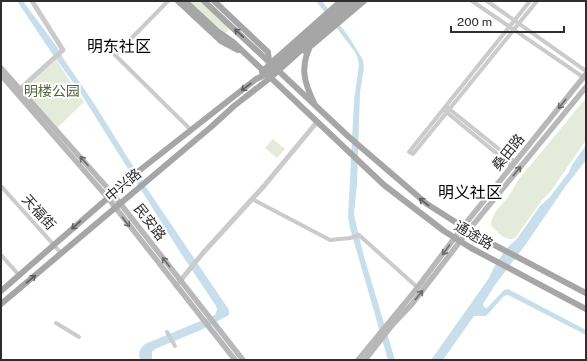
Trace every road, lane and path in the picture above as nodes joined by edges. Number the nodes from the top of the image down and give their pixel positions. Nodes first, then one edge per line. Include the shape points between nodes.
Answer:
1 (32, 1) edge
2 (168, 1) edge
3 (178, 1) edge
4 (185, 1) edge
5 (204, 1) edge
6 (214, 1) edge
7 (348, 1) edge
8 (356, 1) edge
9 (364, 1) edge
10 (472, 1) edge
11 (487, 1) edge
12 (530, 1) edge
13 (536, 1) edge
14 (343, 7) edge
15 (514, 20) junction
16 (518, 23) junction
17 (509, 27) junction
18 (320, 29) junction
19 (513, 30) junction
20 (310, 48) junction
21 (245, 54) junction
22 (275, 67) junction
23 (1, 68) edge
24 (586, 71) edge
25 (1, 75) edge
26 (268, 75) junction
27 (585, 77) edge
28 (586, 87) edge
29 (20, 89) junction
30 (316, 106) junction
31 (446, 109) junction
32 (317, 122) junction
33 (191, 130) junction
34 (513, 164) junction
35 (1, 186) edge
36 (110, 196) junction
37 (252, 200) junction
38 (120, 203) junction
39 (115, 208) junction
40 (462, 228) junction
41 (468, 231) junction
42 (455, 238) junction
43 (461, 242) junction
44 (54, 245) junction
45 (61, 253) junction
46 (1, 255) edge
47 (19, 275) junction
48 (181, 281) junction
49 (176, 286) junction
50 (417, 287) junction
51 (1, 291) edge
52 (586, 293) edge
53 (1, 304) edge
54 (586, 309) edge
55 (391, 322) junction
56 (56, 323) dead end
57 (168, 332) dead end
58 (79, 337) dead end
59 (378, 339) junction
60 (175, 346) dead end
61 (235, 360) edge
62 (243, 360) edge
63 (358, 360) edge
64 (365, 360) edge

1 - 29 street via 63,51
2 - 33 street via 115,54
3 - 21 main road via 221,41
4 - 21 main road
22 -> 5 main road
6 - 22 main road via 268,52
7 - 14 main road, 中兴路
8 - 14 main road, 中兴路
9 - 14 main road
10 - 17 street
11 - 15 street
12 - 15 street
13 - 16 street
14 - 18 main road, 中兴路
14 - 18 main road, 中兴路
15 - 16 street
15 - 17 street
16 - 19 street
16 - 24 street
17 - 19 street
17 - 31 street
18 - 20 main road, 中兴路
18 - 22 main road, 中兴路
18 - 22 main road, 中兴路
19 - 27 street
19 - 31 street
20 - 22 main road, 中兴路
20 - 30 main road via 304,61 304,75
21 - 26 main road
22 - 26 main road, 中兴路
22 - 26 main road, 中兴路
22 - 30 main road
23 - 29 main road, 民安路
25 - 36 main road, 民安路
26 - 32 main road
26 -> 33 main road, 中兴路 via 256,79
26 - 38 main road, 中兴路 via 261,85
27 -> 34 main road, 桑田路
41 -> 28 main road, 桑田路
36 -> 29 main road, 民安路
40 -> 30 main road, 通途路 via 427,204
31 - 31 street via 409,152 413,154
31 - 34 street
32 - 37 street
32 - 42 main road, 通途路 via 384,185
33 - 36 main road, 中兴路
34 - 40 main road, 桑田路
35 - 44 street, 天福街
36 - 38 main road, 民安路
36 - 39 main road, 民安路
36 -> 44 main road, 中兴路
37 - 48 street
37 - 50 street via 330,240 359,235
38 - 39 main road, 中兴路
48 -> 38 main road, 民安路
39 - 45 main road, 中兴路
39 -> 49 main road, 民安路
40 - 41 main road, 通途路
40 - 42 main road, 桑田路
41 - 43 main road, 桑田路
41 - 52 main road, 通途路
42 - 43 main road, 通途路
42 -> 50 main road, 桑田路
43 - 54 main road, 通途路
55 -> 43 main road, 桑田路 via 412,304
44 - 45 street, 天福街
44 - 47 main road, 中兴路
53 -> 45 main road, 中兴路
46 - 47 street
47 - 51 main road, 中兴路
48 - 49 street
48 - 62 main road, 民安路
49 - 61 main road, 民安路
50 - 55 main road, 桑田路
55 - 59 main road
56 - 58 street
57 - 60 street
59 - 63 main road
59 - 64 main road

